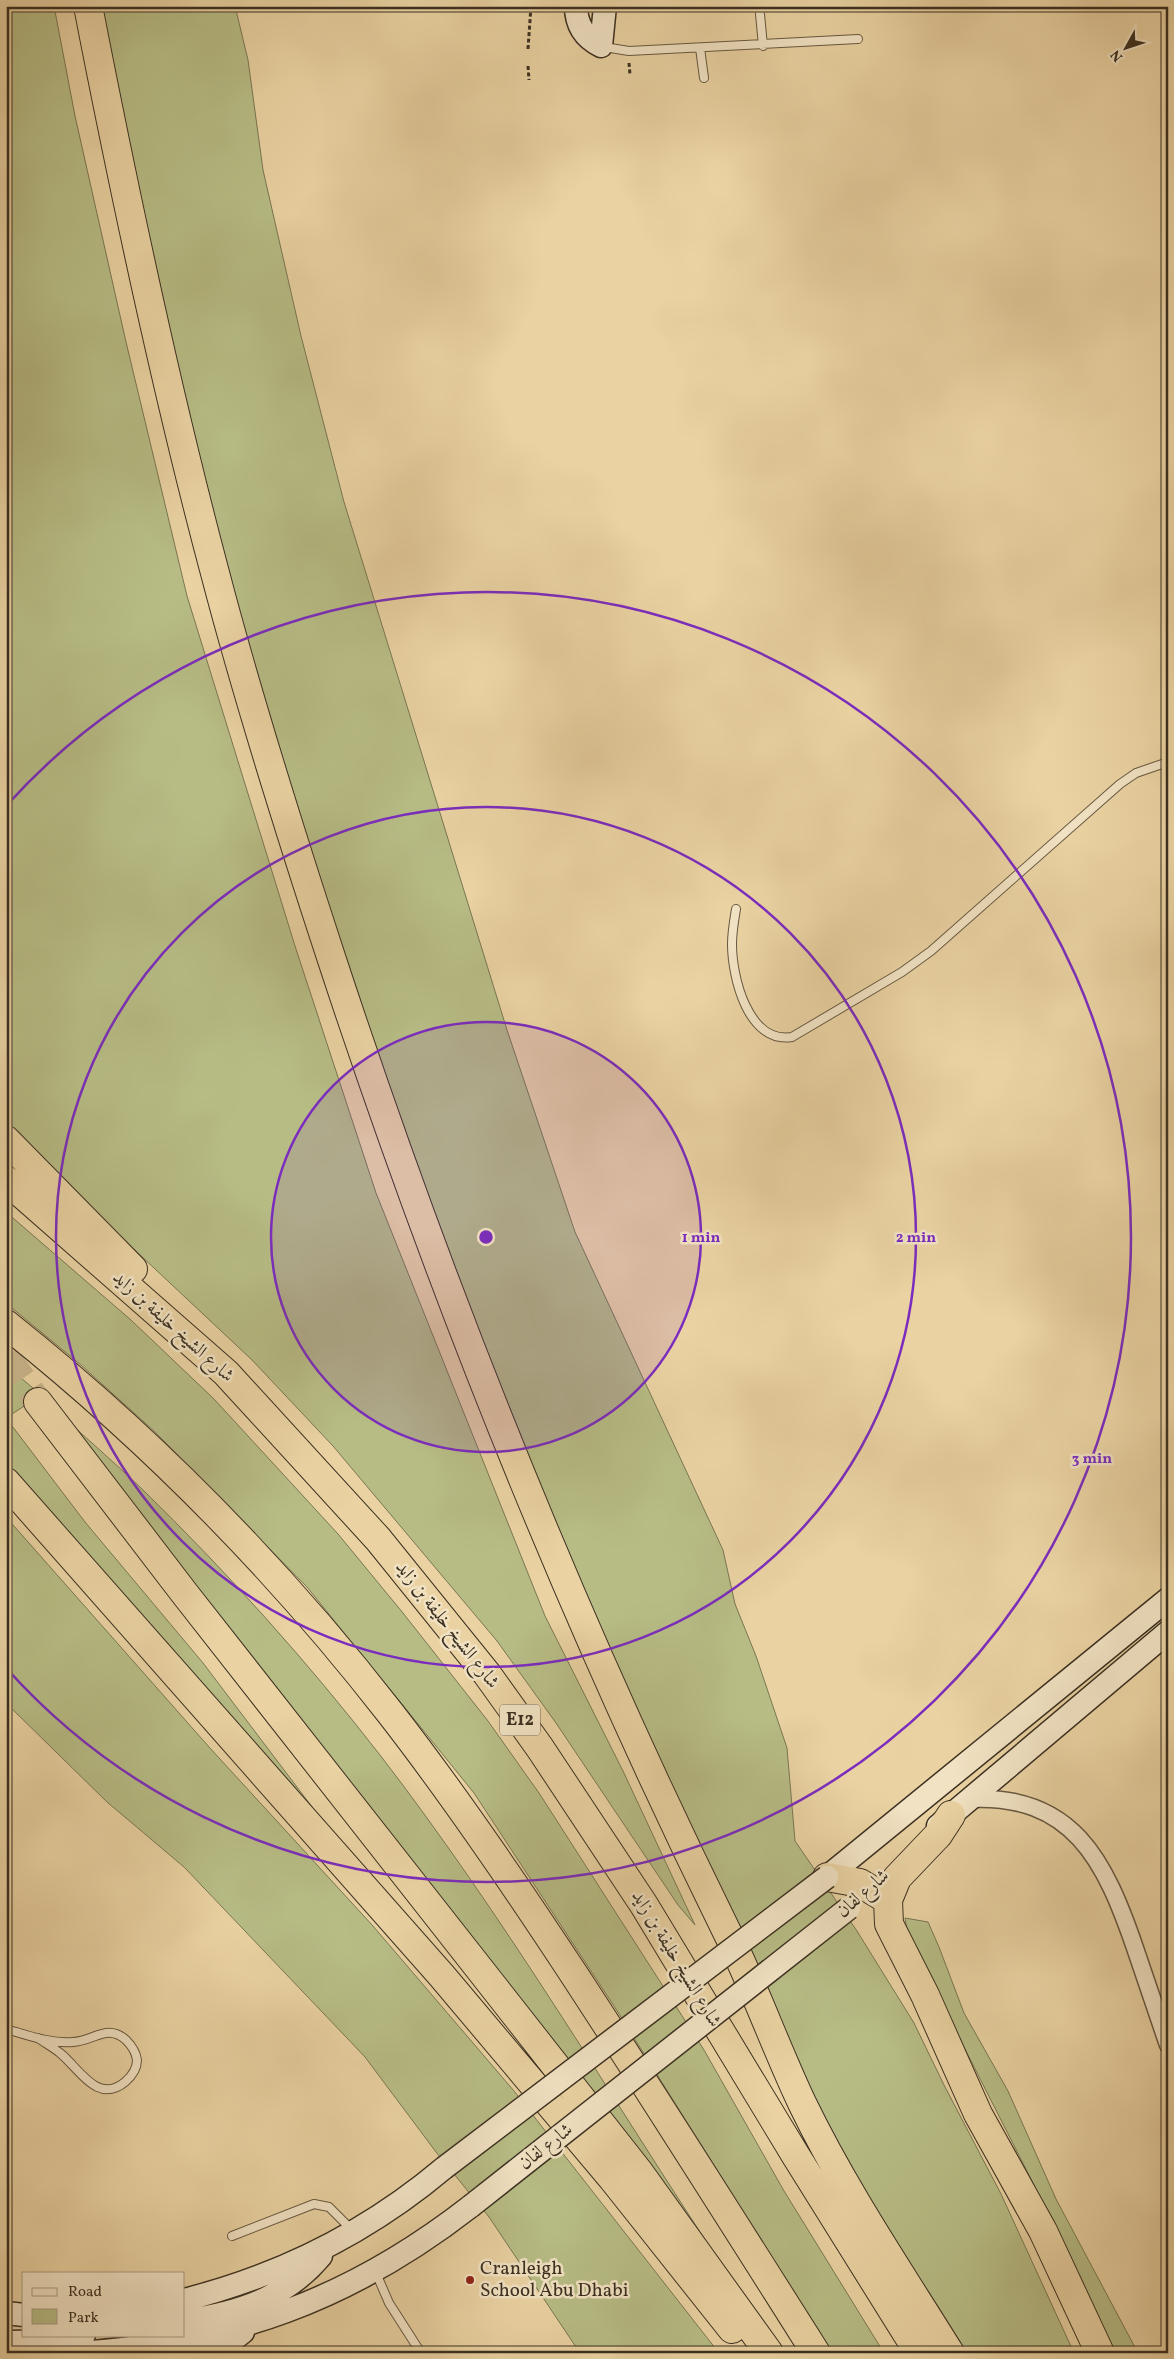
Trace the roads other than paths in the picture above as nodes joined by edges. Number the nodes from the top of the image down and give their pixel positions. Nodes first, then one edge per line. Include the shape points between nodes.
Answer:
1 (88, 6) edge
2 (576, 6) edge
3 (605, 6) edge
4 (760, 14) dead end
5 (858, 39) dead end
6 (601, 46) junction
7 (763, 46) junction
8 (700, 48) junction
9 (704, 78) dead end
10 (1168, 762) edge
11 (736, 909) dead end
12 (6, 1140) edge
13 (6, 1180) edge
14 (6, 1324) edge
15 (226, 1373) junction
16 (38, 1402) tunnel mouth
17 (6, 1482) edge
18 (1168, 1599) edge
19 (1168, 1632) edge
20 (959, 1807) junction
21 (827, 1877) junction
22 (879, 1894) junction
23 (6, 2029) edge
24 (38, 2038) junction
25 (1168, 2045) edge
26 (353, 2232) junction
27 (232, 2236) dead end
28 (329, 2245) junction
29 (375, 2271) junction
30 (185, 2300) edge
31 (6, 2313) edge
32 (22, 2315) edge
33 (185, 2321) edge
34 (248, 2326) junction
35 (6, 2342) edge
36 (103, 2344) edge
37 (73, 2345) edge
38 (6, 2352) edge
39 (22, 2353) edge
40 (211, 2353) edge
41 (420, 2353) edge
42 (751, 2353) edge
43 (770, 2353) edge
44 (816, 2353) edge
45 (919, 2353) edge
46 (950, 2353) edge
47 (1100, 2353) edge

1 - 46 highway via 154,317 214,571 306,878 434,1256 594,1648 690,1860 740,1959 803,2105 853,2198
2 - 6 street via 579,26
3 - 6 street
4 - 7 lane
5 - 7 lane
6 - 8 lane via 629,51
7 - 8 lane
8 - 9 lane
10 - 11 lane via 1120,784 917,962 792,1037 773,1037 765,1032 758,1026 742,995 736,978 732,944
12 - 15 highway via 146,1282
13 - 15 highway, شارع الشيخ خليفة بن زايد / E12
14 - 44 highway via 116,1419 189,1488 300,1605 390,1713 470,1820 540,1922
15 - 45 highway, شارع الشيخ خليفة بن زايد / E12 via 378,1539 481,1667 540,1748 644,1905
16 - 43 highway via 639,2172
17 - 42 highway via 442,1976 612,2178
18 - 21 street, شارع لفان
19 - 20 street
20 - 22 highway via 934,1839
20 - 25 street via 1008,1800 1046,1813 1063,1824 1092,1852 1120,1904
21 - 22 highway via 850,1880
21 - 26 street, شارع لفان, bridge via 392,2208
22 - 29 street, شارع لفان, bridge via 849,1908 446,2226
22 - 47 highway via 893,1935 925,1995 978,2114 1043,2232
23 - 24 lane
24 - 24 lane via 61,2054 96,2088 110,2089 121,2085 137,2066 131,2044 109,2032 74,2042
26 - 27 lane via 329,2207 314,2204
26 - 28 street, شارع لفان
28 - 30 street, شارع لفان via 263,2275
28 - 33 street via 304,2273 274,2295 240,2310
29 - 34 street, شارع لفان via 314,2301
29 - 41 lane via 389,2304
31 - 32 street
34 - 36 street, شارع لفان via 146,2347
34 - 40 street via 233,2341
35 - 37 street, شارع لفان
36 - 37 street, شارع لفان
38 - 39 street

